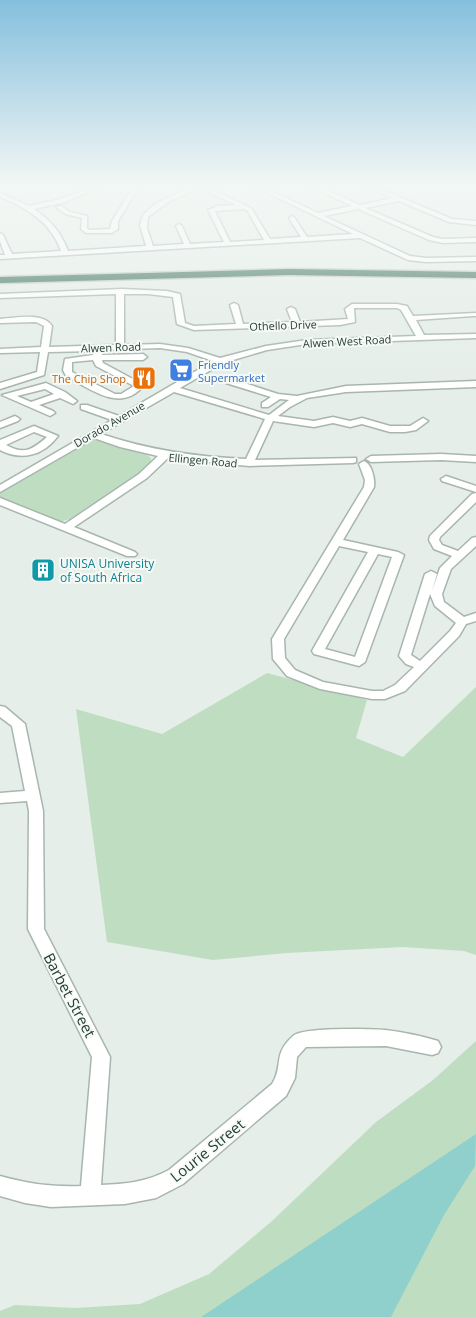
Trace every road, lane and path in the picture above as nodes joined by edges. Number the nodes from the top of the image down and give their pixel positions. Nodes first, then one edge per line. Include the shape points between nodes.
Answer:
1 (7, 248) edge
2 (63, 248) edge
3 (142, 248) edge
4 (389, 248) edge
5 (65, 253) junction
6 (9, 256) junction
7 (0, 257) edge
8 (476, 259) edge
9 (476, 269) edge
10 (476, 274) edge
11 (0, 276) edge
12 (0, 280) edge
13 (120, 292) junction
14 (0, 296) edge
15 (234, 305) dead end
16 (291, 309) dead end
17 (474, 314) dead end
18 (411, 318) junction
19 (0, 321) edge
20 (296, 324) junction
21 (240, 326) junction
22 (476, 336) edge
23 (421, 338) junction
24 (120, 347) junction
25 (98, 348) junction
26 (45, 350) junction
27 (0, 351) edge
28 (97, 359) junction
29 (144, 361) dead end
30 (220, 361) junction
31 (476, 384) edge
32 (0, 388) edge
33 (171, 388) junction
34 (224, 390) dead end
35 (62, 394) junction
36 (9, 396) junction
37 (279, 396) junction
38 (297, 399) junction
39 (73, 401) dead end
40 (32, 405) junction
41 (265, 405) dead end
42 (84, 407) dead end
43 (282, 408) junction
44 (50, 413) dead end
45 (270, 418) junction
46 (15, 419) dead end
47 (299, 420) junction
48 (114, 421) junction
49 (424, 421) dead end
50 (0, 425) edge
51 (92, 434) junction
52 (114, 442) junction
53 (164, 455) junction
54 (476, 459) edge
55 (363, 461) junction
56 (249, 463) junction
57 (446, 479) dead end
58 (0, 489) edge
59 (476, 489) edge
60 (476, 496) edge
61 (0, 501) edge
62 (67, 527) junction
63 (476, 540) edge
64 (333, 545) junction
65 (373, 553) junction
66 (131, 554) dead end
67 (460, 556) junction
68 (431, 574) dead end
69 (476, 617) edge
70 (462, 622) junction
71 (422, 666) junction
72 (0, 710) edge
73 (32, 795) junction
74 (0, 798) edge
75 (432, 1047) dead end
76 (0, 1186) edge
77 (90, 1196) junction

1 - 6 street
2 - 5 street
3 - 5 street
4 - 8 street via 411,258 426,260
5 - 6 street
6 - 7 street
9 - 11 highway via 295,268
10 - 12 highway via 290,272
13 - 14 street
13 - 21 street, Othello Drive via 176,295 180,323 185,327
13 - 24 street
15 - 21 street
16 - 20 street
17 - 18 street
18 - 20 street, Othello Drive via 404,308 357,305 349,308 352,318 347,322
18 - 23 street
19 - 26 street via 38,320 46,323
20 - 21 street, Othello Drive
22 - 23 street, Alwen West Road
23 - 30 street, Alwen West Road via 299,343
24 - 25 street, Alwen Road
24 - 30 street, Alwen Road via 171,347
25 - 26 street, Alwen Road
25 - 28 street
26 - 27 street, Alwen Road
26 - 32 street via 40,374
28 - 28 street via 99,365 139,386 123,396 114,397 67,372 70,360
28 - 29 street via 133,358
30 - 33 street, Dorado Avenue
31 - 38 street, Ellingen Road via 341,389
32 - 36 street
33 - 45 street
33 - 48 street, Dorado Avenue
34 - 37 street via 232,382
35 - 36 street via 43,386
35 - 39 street
35 - 40 street
36 - 40 street
37 - 38 street
37 - 41 street
38 - 43 street, Ellingen Road
40 - 44 street
42 - 48 street
43 - 45 street, Ellingen Road
43 - 47 street
45 - 47 street
45 - 56 street, Ellingen Road
46 - 50 street
47 - 49 street via 316,424 333,420 350,424 362,421 390,429 413,428
48 - 51 street, Dorado Avenue
48 - 52 street via 106,433
51 - 52 street
51 - 58 street, Dorado Avenue
52 - 53 street
53 - 56 street, Ellingen Road
53 - 62 street, Ellingen Road via 143,476
54 - 55 street via 441,457
55 - 56 street
55 - 64 street via 370,480 369,487
57 - 59 street
60 - 67 street via 434,540 438,547
61 - 62 street
62 - 66 street
63 - 67 street
64 - 65 street
64 - 71 street via 278,639 279,659 291,673 308,681 372,695 385,695 400,688
65 - 65 street via 398,556 359,662 318,651
67 - 70 street via 443,573 436,600
68 - 71 street via 405,656
69 - 70 street
70 - 71 street
72 - 73 street, Barbet Street via 18,724
73 - 74 street
73 - 77 street, Barbet Street via 36,814 36,929 101,1057
75 - 77 street, Lourie Street via 386,1038 301,1040 288,1054 286,1078 279,1090 176,1177 141,1192
76 - 77 street, Lourie Street via 51,1197

